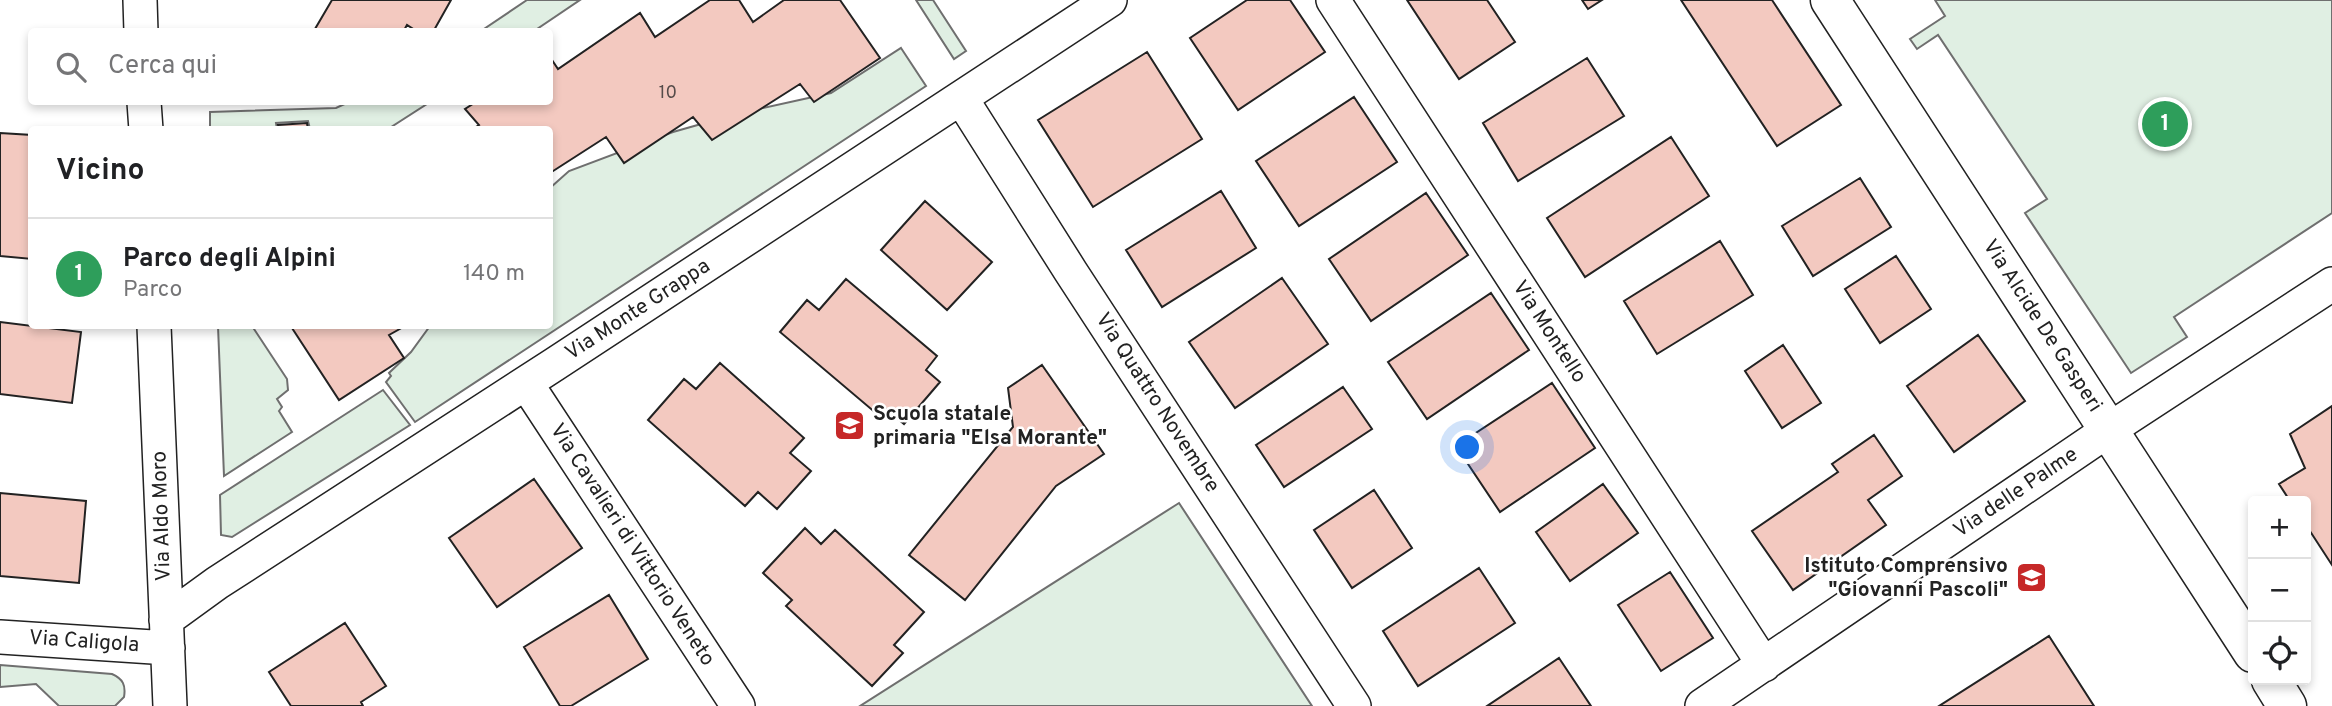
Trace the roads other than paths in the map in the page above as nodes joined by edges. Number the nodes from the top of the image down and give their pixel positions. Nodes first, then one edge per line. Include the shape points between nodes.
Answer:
1 (140, 0) edge
2 (1110, 0) edge
3 (1333, 0) edge
4 (1830, 0) edge
5 (141, 28) edge
6 (961, 98) junction
7 (144, 105) edge
8 (145, 126) edge
9 (2332, 284) edge
10 (154, 329) edge
11 (526, 383) junction
12 (2110, 429) junction
13 (167, 634) junction
14 (0, 637) edge
15 (2248, 645) edge
16 (1764, 665) junction
17 (2274, 685) edge
18 (170, 706) edge
19 (738, 706) edge
20 (1354, 706) edge
21 (1702, 706) edge
22 (2287, 706) edge

1 - 5 street
2 - 6 street, Via Monte Grappa
3 - 16 street, Via Montello
4 - 12 street, Via Alcide De Gasperi
6 - 11 street, Via Monte Grappa
6 - 20 street, Via Quattro Novembre
7 - 8 street
9 - 12 street, Via delle Palme
10 - 13 street, Via Aldo Moro
11 - 13 street, Via Monte Grappa via 217,583
11 - 19 street, Via Cavalieri di Vittorio Veneto
12 - 15 street, Via Alcide De Gasperi
12 - 16 street, Via delle Palme
13 - 14 street, Via Caligola
13 - 18 street, Via Aldo Moro
16 - 21 street, Via delle Palme
17 - 22 street

